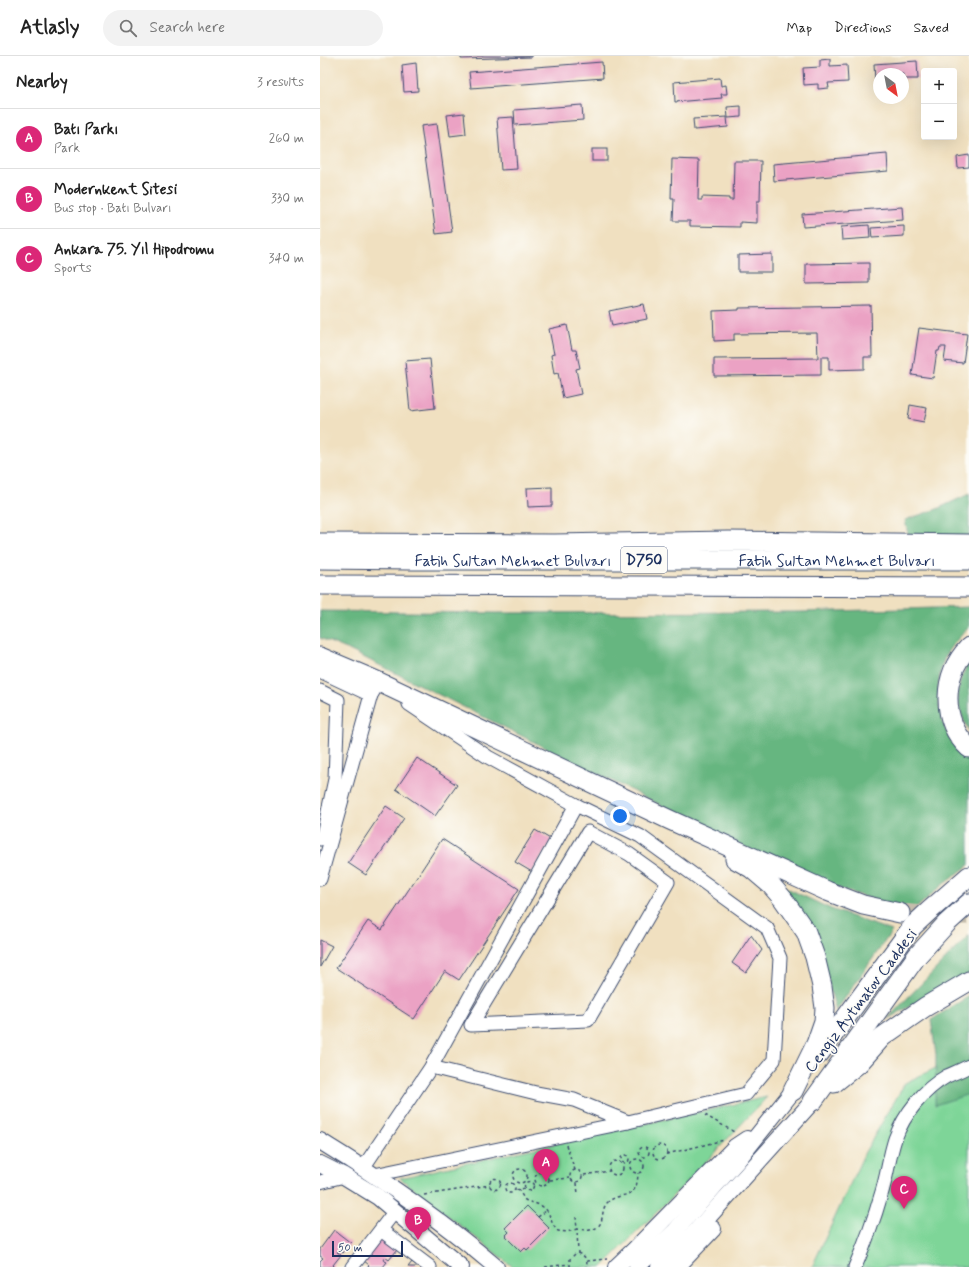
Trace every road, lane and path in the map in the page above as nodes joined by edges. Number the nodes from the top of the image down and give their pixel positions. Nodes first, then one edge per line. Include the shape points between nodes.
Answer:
1 (320, 543) edge
2 (969, 545) edge
3 (320, 559) edge
4 (814, 559) junction
5 (969, 560) edge
6 (320, 585) edge
7 (969, 587) edge
8 (969, 647) edge
9 (320, 657) edge
10 (320, 671) edge
11 (375, 688) junction
12 (320, 691) edge
13 (969, 748) edge
14 (576, 805) junction
15 (670, 820) junction
16 (640, 836) junction
17 (320, 839) edge
18 (629, 854) junction
19 (322, 861) edge
20 (969, 876) edge
21 (320, 879) edge
22 (969, 903) edge
23 (900, 914) tunnel mouth
24 (969, 981) edge
25 (969, 1066) edge
26 (431, 1067) junction
27 (793, 1091) junction
28 (813, 1101) junction
29 (700, 1112) dead end
30 (800, 1116) junction
31 (628, 1122) junction
32 (760, 1131) junction
33 (734, 1132) dead end
34 (727, 1139) dead end
35 (320, 1141) edge
36 (565, 1142) dead end
37 (649, 1153) junction
38 (653, 1153) junction
39 (667, 1154) junction
40 (642, 1157) junction
41 (628, 1161) junction
42 (640, 1161) junction
43 (622, 1163) junction
44 (631, 1163) junction
45 (320, 1164) edge
46 (575, 1170) junction
47 (369, 1171) junction
48 (609, 1171) junction
49 (638, 1173) junction
50 (344, 1176) junction
51 (583, 1176) junction
52 (570, 1178) junction
53 (549, 1180) junction
54 (524, 1181) junction
55 (320, 1182) edge
56 (516, 1182) junction
57 (526, 1182) junction
58 (577, 1183) junction
59 (514, 1184) junction
60 (534, 1184) junction
61 (490, 1185) junction
62 (500, 1186) junction
63 (505, 1188) junction
64 (525, 1188) junction
65 (518, 1189) junction
66 (514, 1190) junction
67 (422, 1196) dead end
68 (578, 1196) dead end
69 (547, 1210) junction
70 (396, 1211) junction
71 (538, 1217) dead end
72 (576, 1217) dead end
73 (577, 1229) junction
74 (381, 1230) junction
75 (578, 1254) junction
76 (587, 1260) junction
77 (613, 1263) edge
78 (569, 1264) junction
79 (352, 1267) edge
80 (430, 1267) edge
81 (461, 1267) edge
82 (496, 1267) edge
83 (546, 1267) edge
84 (570, 1267) edge
85 (586, 1267) edge
86 (637, 1267) edge
87 (659, 1267) edge
88 (677, 1267) edge
89 (854, 1267) edge

1 - 2 highway via 554,544 728,541
2 - 4 highway via 943,550 865,551
3 - 4 highway, Fatih Sultan Mehmet Bulvarı / D750
4 - 5 highway, Fatih Sultan Mehmet Bulvarı / D750
6 - 7 highway, Fatih Sultan Mehmet Bulvarı / D750
8 - 13 highway via 957,661 948,694 952,723
9 - 11 highway
10 - 11 street
11 - 14 street via 402,700 488,757
11 - 15 highway
11 - 19 street
12 - 17 street via 338,700 335,779
14 - 16 street
14 - 26 street
15 - 23 highway via 827,891
15 - 27 highway via 751,868 775,890 796,915 806,932 822,986 824,1021
16 - 18 street
16 - 31 street via 767,928 780,958 774,1060 746,1094
18 - 18 street via 668,882 588,1020 471,1025 588,832
19 - 21 street
20 - 27 highway, Cengiz Aytmatov Caddesi via 914,926
22 - 28 highway, Cengiz Aytmatov Caddesi via 917,956
24 - 28 highway via 882,1037 858,1063
25 - 89 street via 946,1077 928,1091 913,1106 903,1122 895,1139 865,1244
26 - 31 street via 574,1100
26 - 47 street
27 - 32 main road, Cengiz Aytmatov Caddesi
28 - 30 main road, Cengiz Aytmatov Caddesi
29 - 33 path
30 - 87 main road, Cengiz Aytmatov Caddesi via 695,1232
30 - 88 main road, Cengiz Aytmatov Caddesi via 788,1144
31 - 47 street
32 - 77 main road, Cengiz Aytmatov Caddesi via 734,1147
32 - 86 main road, Cengiz Aytmatov Caddesi via 675,1231
34 - 39 path
35 - 47 main road
36 - 46 path
37 - 38 path
37 - 40 path via 648,1156
37 - 40 path via 648,1148 642,1147 639,1153
38 - 39 path via 660,1159
38 - 39 path via 660,1145 666,1148
40 - 42 path
41 - 43 path
41 - 43 path via 629,1157 624,1155 621,1157
41 - 44 path
42 - 44 path
42 - 49 path via 643,1167
43 - 48 path via 611,1163
43 - 48 path via 620,1174 613,1175
44 - 49 path via 632,1171
45 - 50 main road
46 - 51 path
46 - 52 path via 571,1172
47 - 82 main road via 465,1240
48 - 51 path
49 - 73 path via 635,1190 606,1204 599,1225 589,1230
50 - 55 street
50 - 70 main road
51 - 58 path
52 - 53 path
52 - 58 path
53 - 60 path via 543,1187
53 - 60 path via 546,1174 539,1172 534,1178
54 - 56 path
54 - 56 path via 526,1173 519,1169 513,1175
54 - 57 path
56 - 59 path
57 - 60 path
57 - 64 path
58 - 68 path
59 - 63 path via 509,1183
59 - 66 path
60 - 64 path via 531,1190
61 - 62 path via 495,1189
61 - 62 path via 491,1180 496,1178 500,1181
61 - 67 path
62 - 63 path
63 - 66 path via 509,1192
64 - 65 path
65 - 66 path
65 - 69 path via 525,1200
69 - 71 path
69 - 73 path via 552,1224 558,1231
70 - 74 street
70 - 81 main road
72 - 73 path
73 - 75 path
74 - 79 street
74 - 80 street
75 - 76 path
75 - 78 path via 571,1256
76 - 77 path
76 - 85 path
78 - 83 path
78 - 84 path

